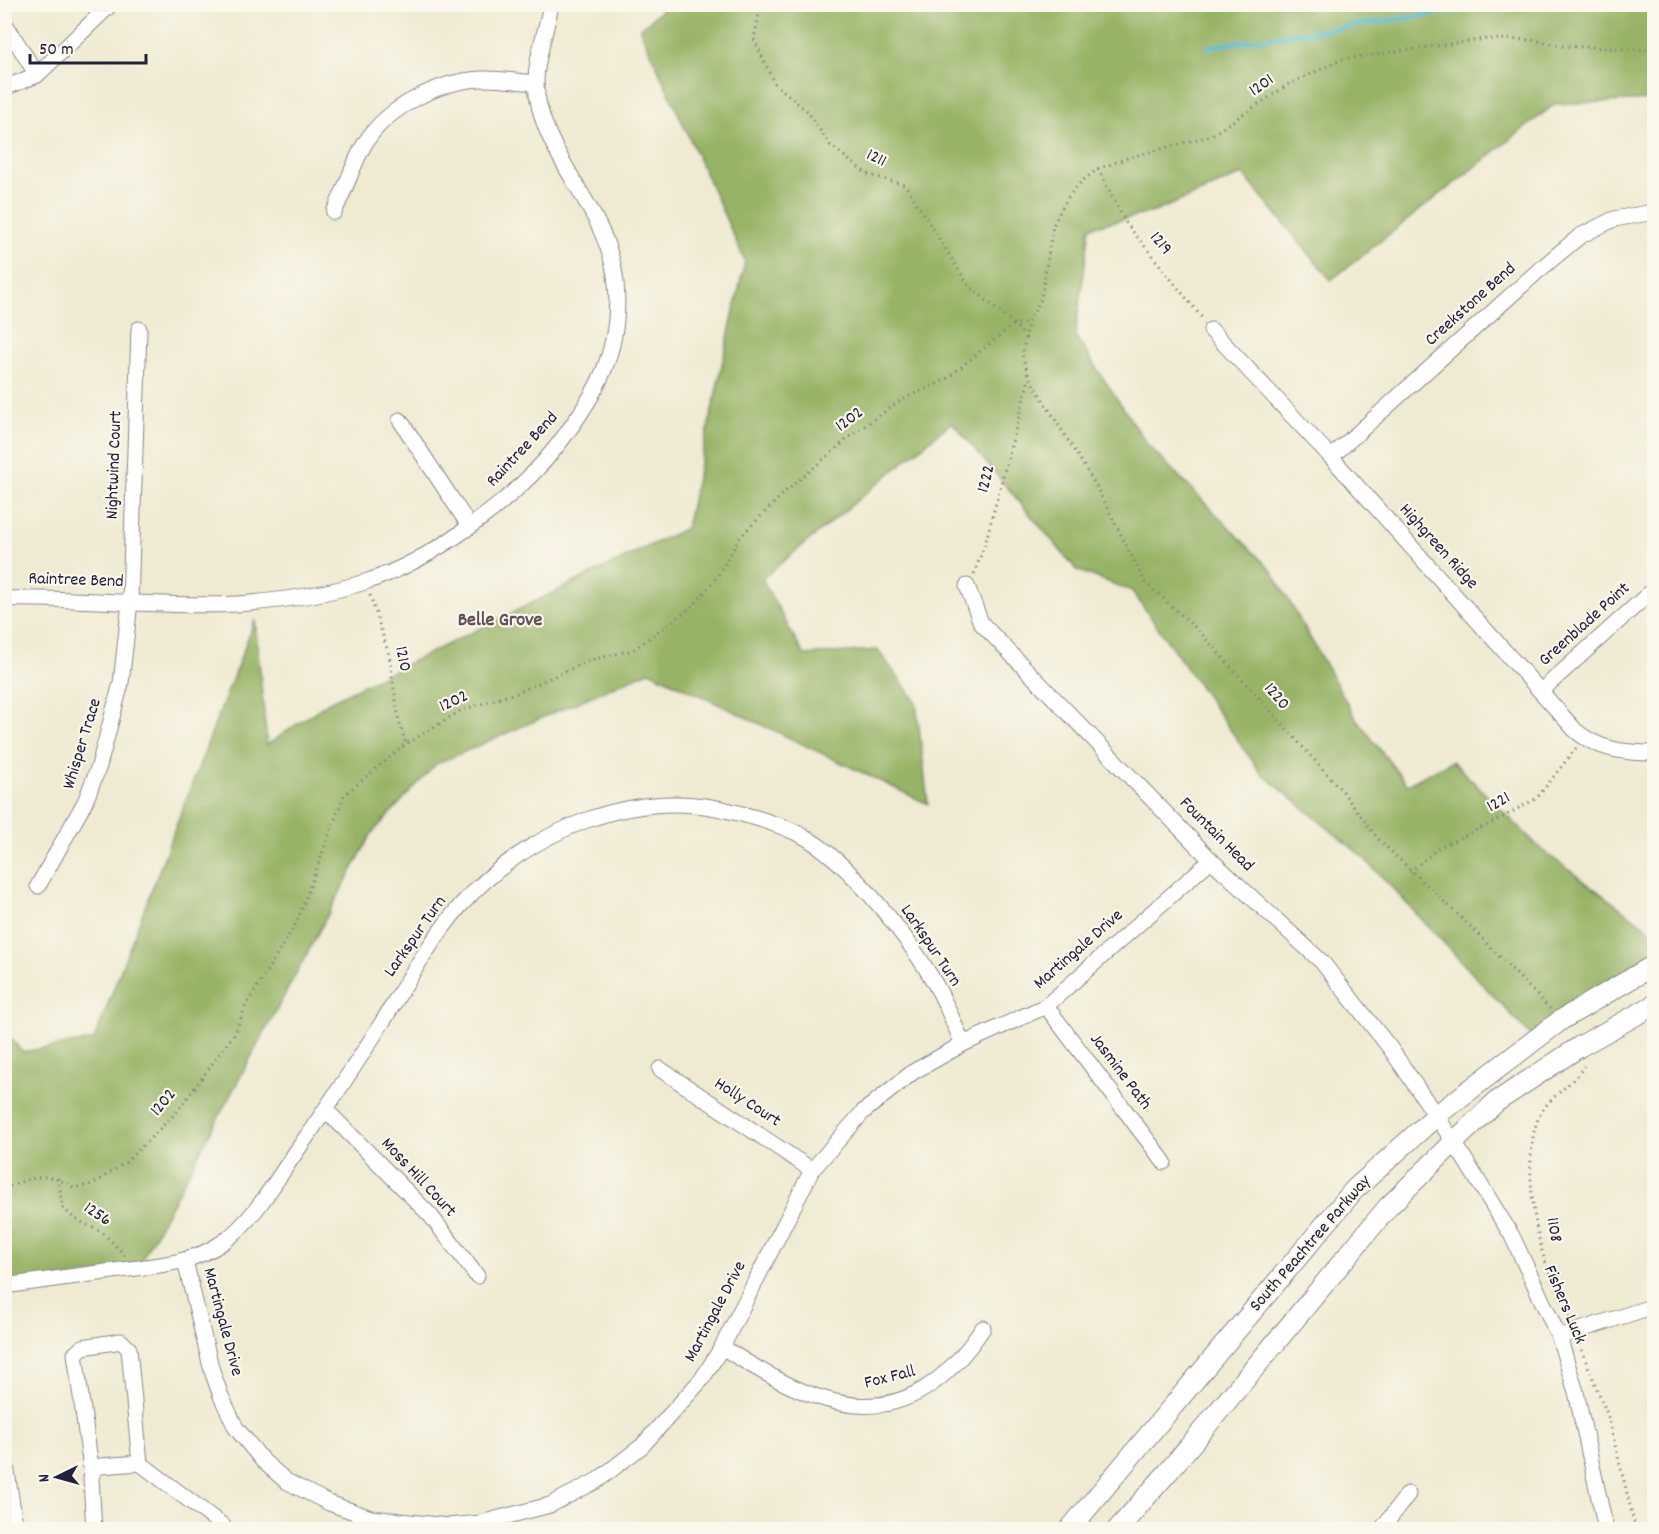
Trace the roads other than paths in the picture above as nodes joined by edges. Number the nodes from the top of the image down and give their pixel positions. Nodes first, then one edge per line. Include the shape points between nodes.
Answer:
1 (111, 4) edge
2 (551, 4) edge
3 (4, 22) edge
4 (37, 75) junction
5 (536, 83) junction
6 (4, 88) edge
7 (1654, 212) edge
8 (334, 213) dead end
9 (139, 329) dead end
10 (1211, 330) road end
11 (400, 420) dead end
12 (1331, 457) junction
13 (470, 528) junction
14 (967, 586) road end
15 (1654, 589) edge
16 (4, 599) edge
17 (130, 602) junction
18 (1541, 691) junction
19 (1654, 753) edge
20 (1211, 860) junction
21 (38, 886) dead end
22 (1654, 965) edge
23 (1654, 1005) edge
24 (1046, 1006) junction
25 (963, 1044) junction
26 (660, 1069) dead end
27 (326, 1110) junction
28 (1437, 1115) junction
29 (1454, 1142) junction
30 (1164, 1162) dead end
31 (812, 1170) junction
32 (185, 1261) junction
33 (477, 1276) dead end
34 (4, 1286) edge
35 (1654, 1306) edge
36 (983, 1328) dead end
37 (1559, 1337) junction
38 (722, 1347) junction
39 (4, 1453) edge
40 (140, 1463) junction
41 (92, 1475) junction
42 (1408, 1494) dead end
43 (223, 1526) dead end
44 (448, 1528) edge
45 (16, 1530) edge
46 (94, 1530) edge
47 (1070, 1530) edge
48 (1117, 1530) edge
49 (1381, 1530) edge
50 (1606, 1530) edge

1 - 4 street
2 - 5 street, Raintree Bend
3 - 4 street
4 - 6 street
5 - 8 street via 481,79 441,87 397,111 379,125 364,145
5 - 13 street, Raintree Bend via 544,120 612,256 616,332 599,384 577,421 547,459
7 - 12 street, Creekstone Bend via 1614,219 1580,236
9 - 17 street, Nightwind Court
10 - 12 street, Highgreen Ridge
11 - 13 street
12 - 18 street, Highgreen Ridge
13 - 17 street, Raintree Bend via 366,581 314,594 236,604
14 - 20 street, Fountain Head via 981,623
15 - 18 street, Greenblade Point
16 - 17 street, Raintree Bend via 61,597
17 - 21 street, Whisper Trace via 121,684 99,766 85,802
18 - 19 street, Highgreen Ridge via 1584,738 1624,753
20 - 24 street, Martingale Drive
20 - 28 street, Fountain Head via 1322,962
22 - 28 main road, South Peachtree Parkway via 1561,1020
23 - 29 main road, South Peachtree Parkway via 1579,1047 1496,1102
24 - 25 street, Martingale Drive
24 - 30 street, Jasmine Path
25 - 27 street, Larkspur Turn via 922,963 880,908 820,848 801,835 729,810 686,804 633,807 564,829 516,856 470,896 422,959
25 - 31 street, Martingale Drive via 913,1072 863,1112
26 - 31 street, Holly Court
27 - 32 street, Larkspur Turn via 242,1227 222,1243
27 - 33 street, Moss Hill Court via 430,1215
28 - 29 street, Fishers Luck
28 - 47 main road, South Peachtree Parkway via 1354,1190
29 - 37 street, Fishers Luck via 1512,1236
29 - 48 main road, South Peachtree Parkway via 1388,1207
31 - 38 street, Martingale Drive
32 - 34 street, Larkspur Turn
32 - 44 street, Martingale Drive via 212,1371 236,1428 262,1461 304,1492 351,1512
35 - 37 street
36 - 38 street, Fox Fall via 952,1368 925,1391 869,1406 846,1405 805,1394
37 - 50 street, Fishers Luck via 1576,1392
38 - 44 street, Martingale Drive via 674,1413 642,1446 598,1480 550,1505 481,1524
39 - 45 street
40 - 41 street via 100,1466
40 - 41 street via 129,1349 121,1341 83,1347 75,1354
40 - 43 street
41 - 46 street
42 - 49 street

